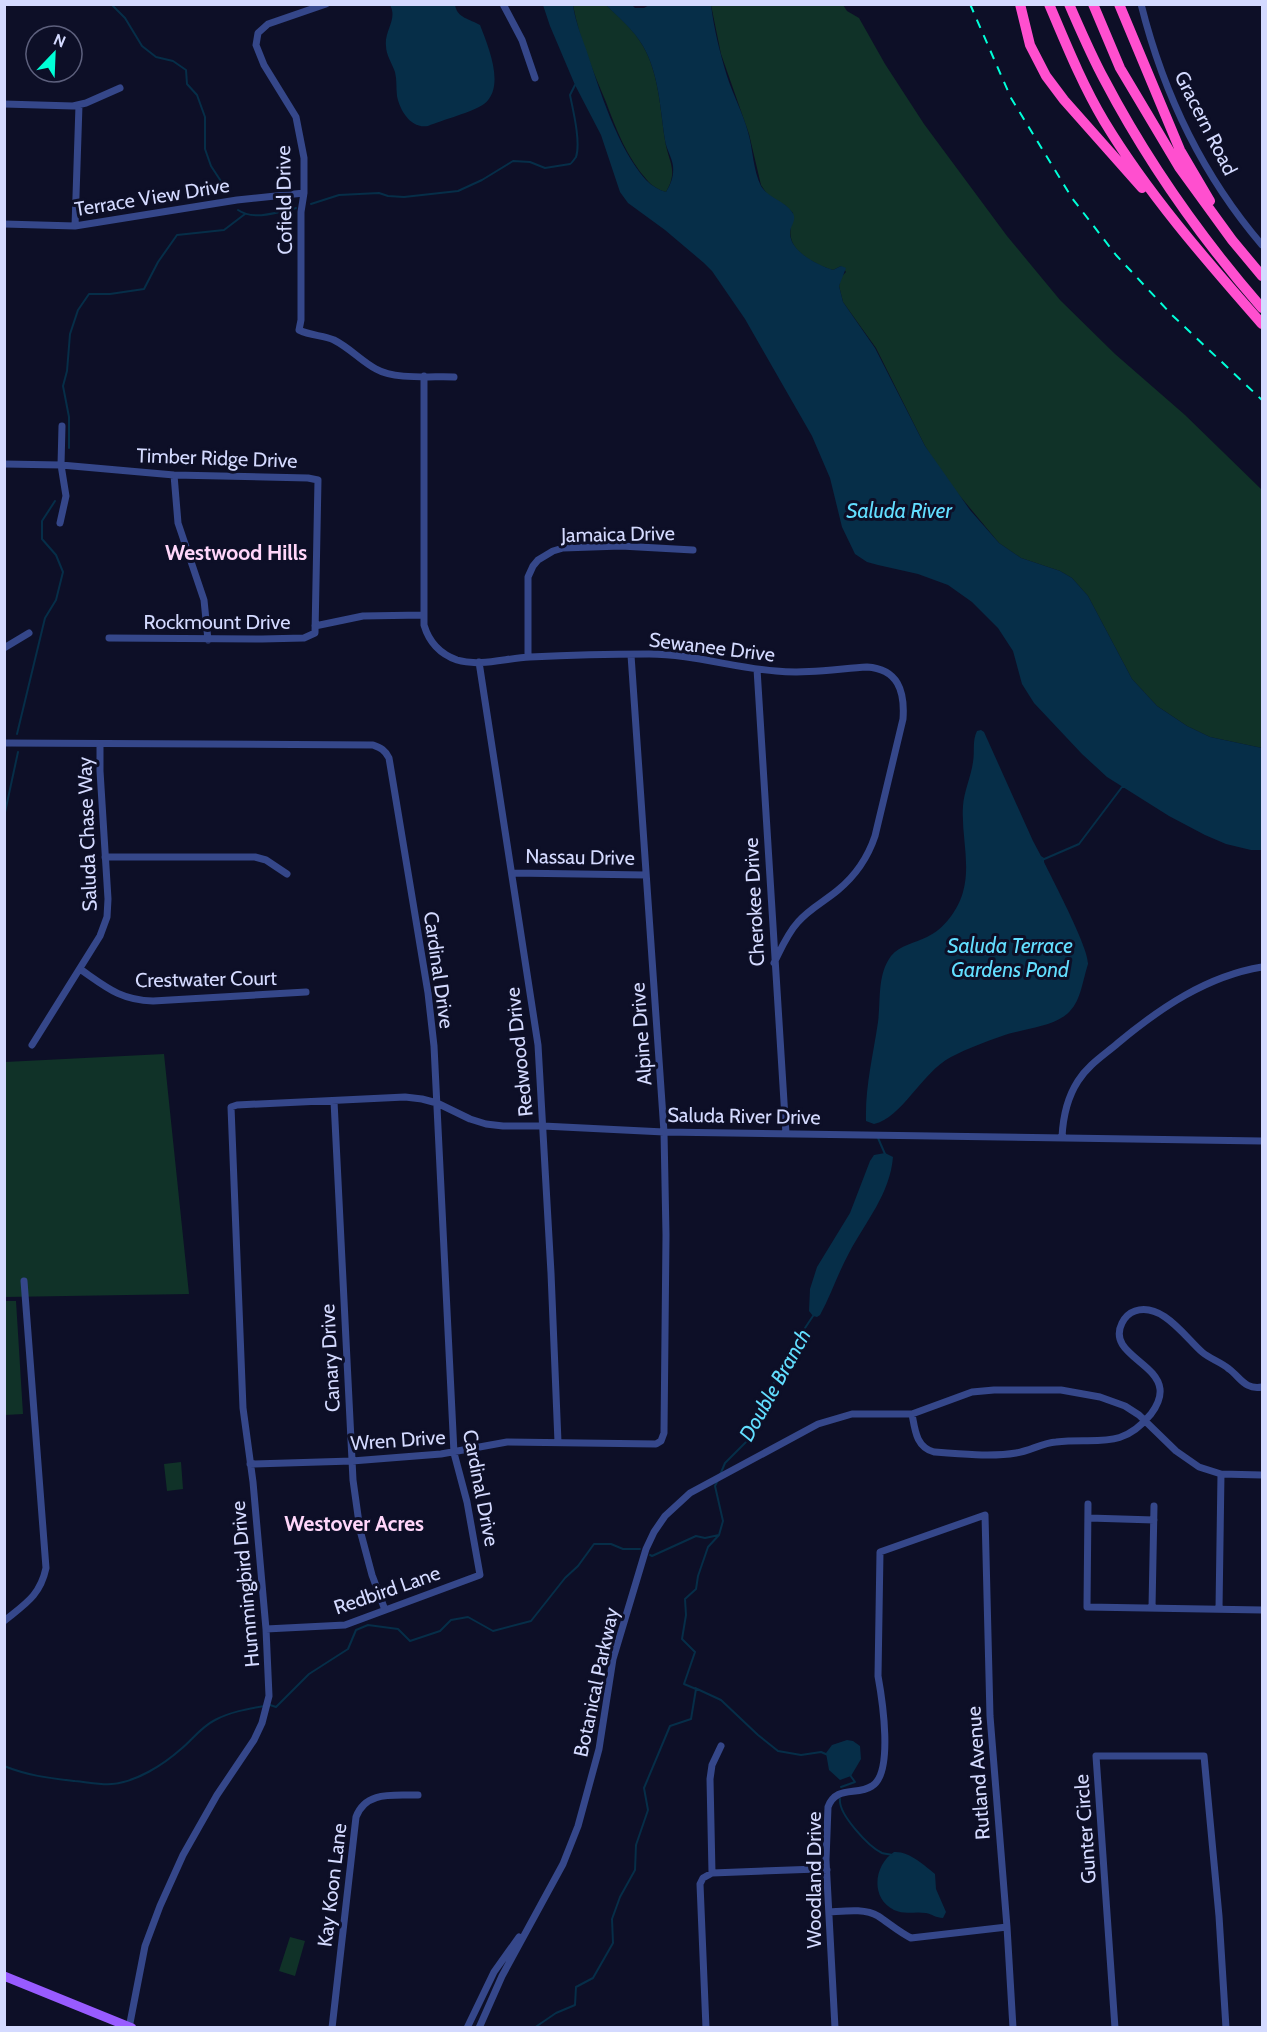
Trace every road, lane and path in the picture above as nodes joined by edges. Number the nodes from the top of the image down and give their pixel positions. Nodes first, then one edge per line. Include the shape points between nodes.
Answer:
1 (326, 4) edge
2 (503, 4) edge
3 (1020, 4) edge
4 (1049, 4) edge
5 (1069, 4) edge
6 (1093, 4) edge
7 (1098, 4) edge
8 (1119, 4) edge
9 (1141, 4) edge
10 (1098, 16) junction
11 (535, 78) dead end
12 (120, 88) dead end
13 (4, 104) edge
14 (79, 105) junction
15 (304, 193) junction
16 (4, 224) edge
17 (75, 226) junction
18 (1232, 240) junction
19 (1263, 245) edge
20 (1208, 261) junction
21 (1263, 276) edge
22 (1263, 308) edge
23 (1263, 324) edge
24 (424, 376) junction
25 (454, 378) dead end
26 (62, 426) dead end
27 (4, 464) edge
28 (61, 465) junction
29 (174, 475) junction
30 (60, 523) dead end
31 (693, 550) dead end
32 (423, 615) junction
33 (315, 626) junction
34 (29, 633) dead end
35 (109, 638) dead end
36 (208, 640) junction
37 (4, 648) edge
38 (631, 654) junction
39 (528, 657) junction
40 (479, 662) junction
41 (758, 669) junction
42 (4, 743) edge
43 (100, 744) junction
44 (105, 856) junction
45 (513, 873) junction
46 (287, 874) dead end
47 (646, 875) junction
48 (774, 963) junction
49 (1263, 967) edge
50 (80, 969) junction
51 (306, 992) dead end
52 (32, 1044) dead end
53 (334, 1101) junction
54 (437, 1103) junction
55 (231, 1107) joint
56 (543, 1126) junction
57 (664, 1132) junction
58 (786, 1134) junction
59 (1062, 1137) junction
60 (1263, 1141) edge
61 (24, 1281) dead end
62 (1263, 1387) edge
63 (912, 1414) junction
64 (1146, 1420) junction
65 (558, 1442) junction
66 (656, 1444) joint
67 (454, 1453) junction
68 (352, 1461) junction
69 (250, 1464) junction
70 (1221, 1474) junction
71 (1263, 1475) edge
72 (1088, 1504) dead end
73 (1154, 1506) dead end
74 (985, 1515) joint
75 (1089, 1518) junction
76 (1154, 1520) junction
77 (480, 1575) joint
78 (1152, 1608) junction
79 (1219, 1609) junction
80 (385, 1610) junction
81 (1263, 1610) edge
82 (4, 1621) edge
83 (266, 1629) junction
84 (721, 1746) dead end
85 (418, 1795) dead end
86 (827, 1870) junction
87 (712, 1873) junction
88 (830, 1912) junction
89 (1007, 1927) junction
90 (527, 1928) junction
91 (4, 1976) edge
92 (130, 2027) edge
93 (332, 2028) edge
94 (467, 2028) edge
95 (479, 2028) edge
96 (706, 2028) edge
97 (835, 2028) edge
98 (1013, 2028) edge
99 (1115, 2028) edge
100 (1226, 2028) edge

1 - 15 street, Cofield Drive via 268,24 258,33 256,45 296,117 304,159
2 - 11 street via 522,40
3 - 20 highway via 1034,54 1054,88
4 - 20 highway via 1087,89 1115,138
5 - 22 highway via 1104,79 1148,154 1190,219
6 - 10 highway
7 - 10 highway
8 - 18 highway via 1180,150
9 - 19 street, Gracern Road via 1156,58 1187,130 1219,187
10 - 18 highway via 1138,100 1197,194
12 - 14 street
13 - 14 street
14 - 17 street
15 - 17 street, Terrace View Drive
15 - 24 street, Cofield Drive via 299,330 346,346 376,370
16 - 17 street, Terrace View Drive
18 - 21 highway
20 - 23 highway
24 - 25 street
24 - 32 street, Sewanee Drive
26 - 28 street
27 - 28 street, Timber Ridge Drive
28 - 29 street, Timber Ridge Drive
28 - 30 street via 66,496
29 - 33 street, Timber Ridge Drive via 318,480
29 - 36 street via 178,523 204,600
31 - 39 street, Jamaica Drive via 621,546 563,548 545,554 528,578
32 - 33 street, Rockmount Drive via 363,616
32 - 40 street, Sewanee Drive via 427,635 439,650 458,660
33 - 36 street, Rockmount Drive via 315,633 304,638
34 - 37 street
35 - 36 street, Rockmount Drive
38 - 39 street, Sewanee Drive
38 - 41 street, Sewanee Drive
38 - 47 street, Alpine Drive
39 - 40 street, Sewanee Drive
40 - 45 street, Redwood Drive
41 - 48 street, Cherokee Drive
41 - 48 street, Sewanee Drive via 798,672 878,668 895,680 904,704 870,850 846,883 797,923
42 - 43 street, Cardinal Drive
43 - 44 street, Saluda Chase Way
43 - 54 street, Cardinal Drive via 373,745 386,752 428,993
44 - 46 street via 255,857
44 - 50 street, Saluda Chase Way via 107,917
45 - 47 street, Nassau Drive
45 - 56 street, Redwood Drive via 538,1045
47 - 57 street, Alpine Drive
48 - 58 street, Cherokee Drive
49 - 59 street via 1212,982 1180,998 1094,1062 1071,1093
50 - 51 street, Crestwater Court via 135,1001
50 - 52 street, Saluda Chase Way
53 - 54 street, Saluda River Drive via 405,1097
53 - 55 street, Saluda River Drive
53 - 68 street, Canary Drive
54 - 56 street, Saluda River Drive via 486,1124
54 - 67 street, Cardinal Drive
55 - 69 street, Hummingbird Drive via 243,1408
56 - 57 street, Saluda River Drive
56 - 65 street, Redwood Drive
57 - 58 street, Saluda River Drive
57 - 66 street, Alpine Drive via 664,1434
58 - 59 street, Saluda River Drive
59 - 60 street, Saluda River Drive
61 - 82 street via 46,1568 34,1596
62 - 64 street via 1241,1382 1165,1318 1138,1310 1126,1317 1120,1333 1128,1352 1151,1370 1159,1382 1158,1403
63 - 64 street, Botanical Parkway via 972,1392 1042,1390 1100,1397
63 - 64 street via 920,1443 937,1453 1008,1454 1056,1442 1115,1440 1133,1432
63 - 90 street, Botanical Parkway via 861,1414 819,1424 690,1493 665,1516 646,1549 614,1659 599,1749 581,1816 562,1864
64 - 70 street, Botanical Parkway via 1184,1457
65 - 66 street, Wren Drive
65 - 67 street, Wren Drive via 507,1442
67 - 68 street, Wren Drive
67 - 77 street, Cardinal Drive
68 - 69 street, Wren Drive
68 - 80 street, Canary Drive via 360,1530
69 - 83 street, Hummingbird Drive
70 - 71 street, Botanical Parkway
70 - 79 street
72 - 75 street
73 - 76 street
74 - 86 street, Woodland Drive via 880,1552 878,1676 885,1735 883,1767 873,1786 843,1792 830,1801
74 - 89 street, Rutland Avenue via 990,1716
75 - 76 street
75 - 78 street via 1088,1607
76 - 78 street
77 - 80 street, Redbird Lane
78 - 79 street
79 - 81 street
80 - 83 street, Redbird Lane via 345,1625
83 - 92 street, Hummingbird Drive via 269,1696 262,1723 183,1855 160,1906 145,1946
84 - 87 street via 710,1779
85 - 93 street, Kay Koon Lane via 373,1798 362,1805 356,1817
86 - 87 street
86 - 88 street, Woodland Drive
87 - 96 street via 700,1884
88 - 89 street via 876,1915 911,1938
88 - 97 street, Woodland Drive
89 - 98 street, Rutland Avenue
90 - 94 street, Botanical Parkway via 494,1972
90 - 95 street, Botanical Parkway
91 - 92 main road
99 - 100 street, Gunter Circle via 1096,1756 1204,1756

